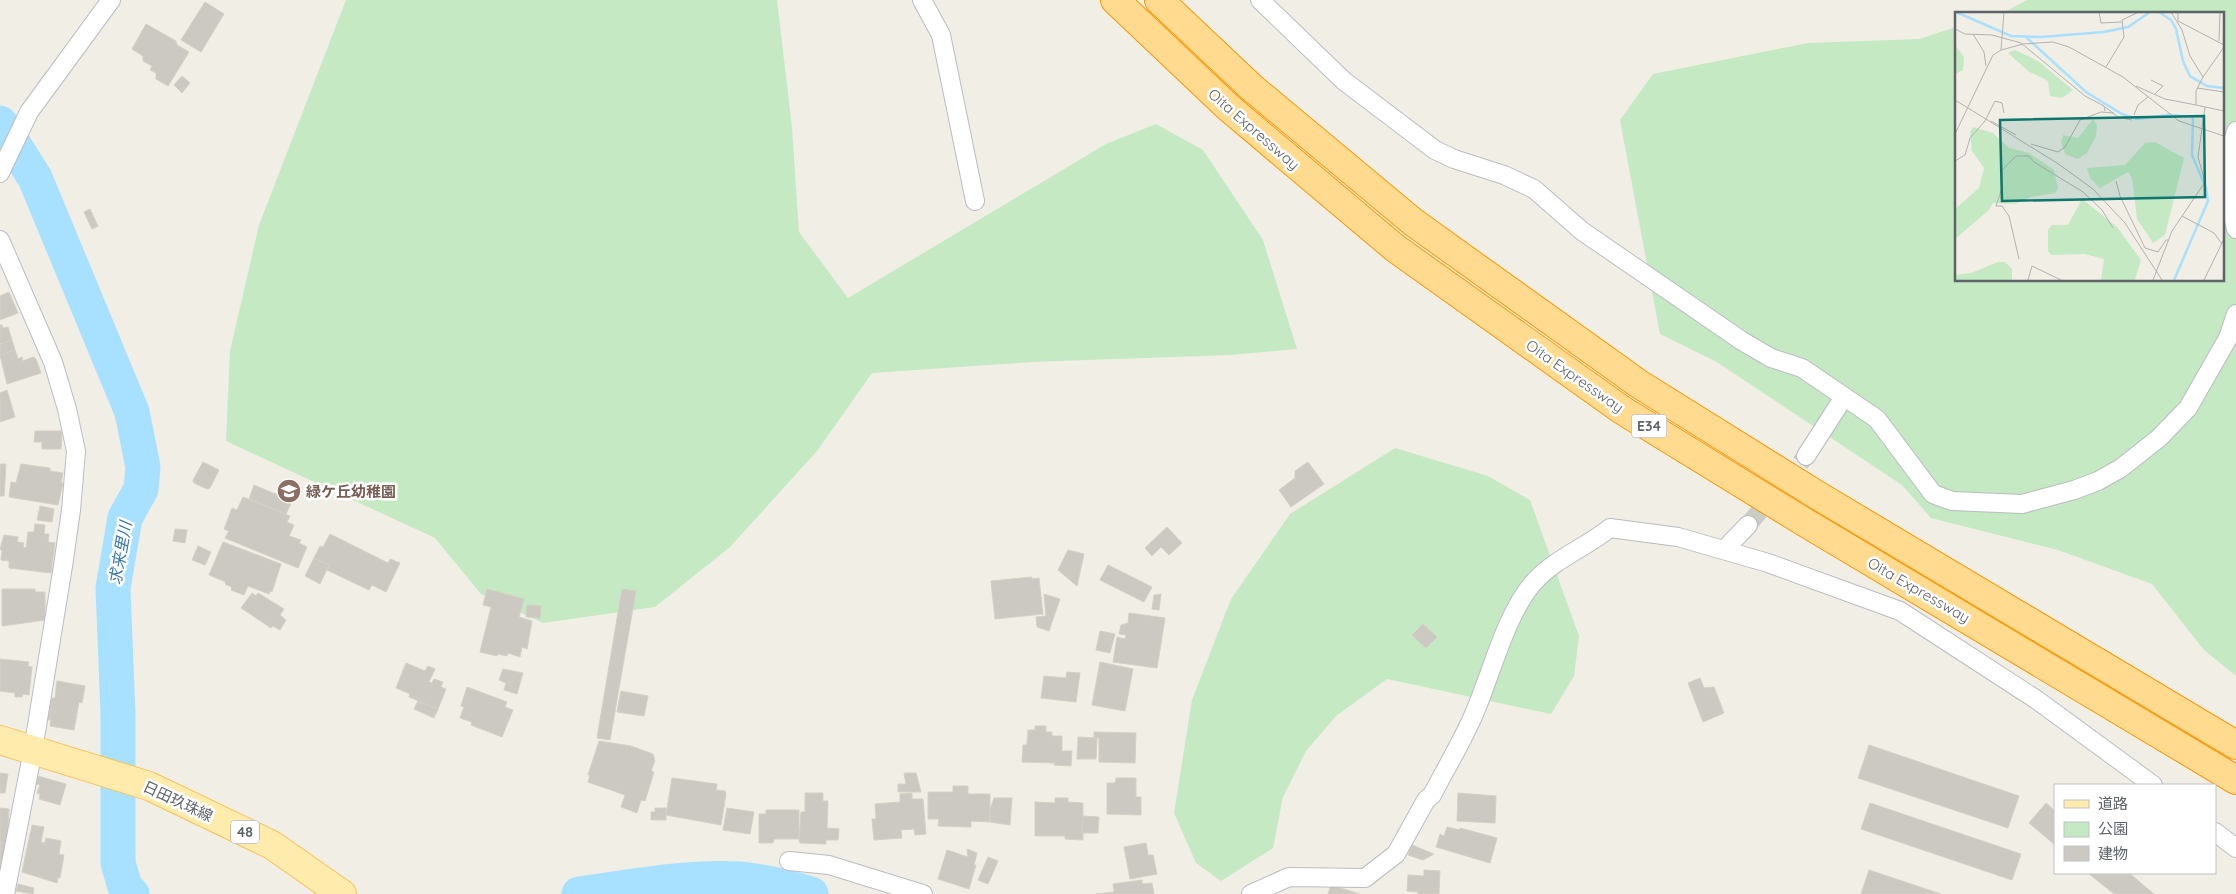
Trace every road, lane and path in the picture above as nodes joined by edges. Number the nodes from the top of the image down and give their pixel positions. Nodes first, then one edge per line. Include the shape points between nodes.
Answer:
1 (111, 0) edge
2 (922, 0) edge
3 (1115, 0) edge
4 (1159, 0) edge
5 (1260, 0) edge
6 (2236, 132) edge
7 (1, 169) edge
8 (975, 201) dead end
9 (2236, 229) edge
10 (0, 240) edge
11 (2236, 314) edge
12 (1844, 397) junction
13 (1806, 456) tunnel mouth
14 (1748, 525) tunnel mouth
15 (1724, 550) junction
16 (0, 740) edge
17 (2236, 745) edge
18 (33, 750) junction
19 (2236, 780) edge
20 (2152, 784) edge
21 (2216, 833) edge
22 (2236, 848) edge
23 (789, 861) dead end
24 (338, 891) edge
25 (5, 894) edge
26 (923, 894) edge
27 (1251, 894) edge

1 - 7 street via 29,112
2 - 8 street via 941,35
3 - 19 highway, Oita Expressway / E34 via 1229,108 1395,248 1622,410
4 - 17 highway, Oita Expressway / E34 via 1251,86 1413,222 1639,384 1817,495
5 - 12 street via 1344,81 1435,150 1534,189 1582,231 1742,341 1770,358 1802,368
6 - 9 street via 2231,146 2230,207
10 - 18 street via 52,362 67,408 76,451 71,510
11 - 12 street via 2228,338 2188,408 2159,438 2121,468 2098,481 2022,504 1952,501 1933,494 1877,420
12 - 13 street
14 - 15 street
15 - 20 street via 1808,576 1900,611 2037,700
15 - 27 street via 1678,537 1610,528 1589,544 1552,564 1532,584 1507,628 1474,714 1432,795 1426,800 1396,854 1366,878 1289,877
16 - 18 main road, 日田玖珠線 / 48
18 - 24 main road, 日田玖珠線 / 48 via 149,786 272,845
18 - 25 street
21 - 22 street
23 - 26 street via 829,865

